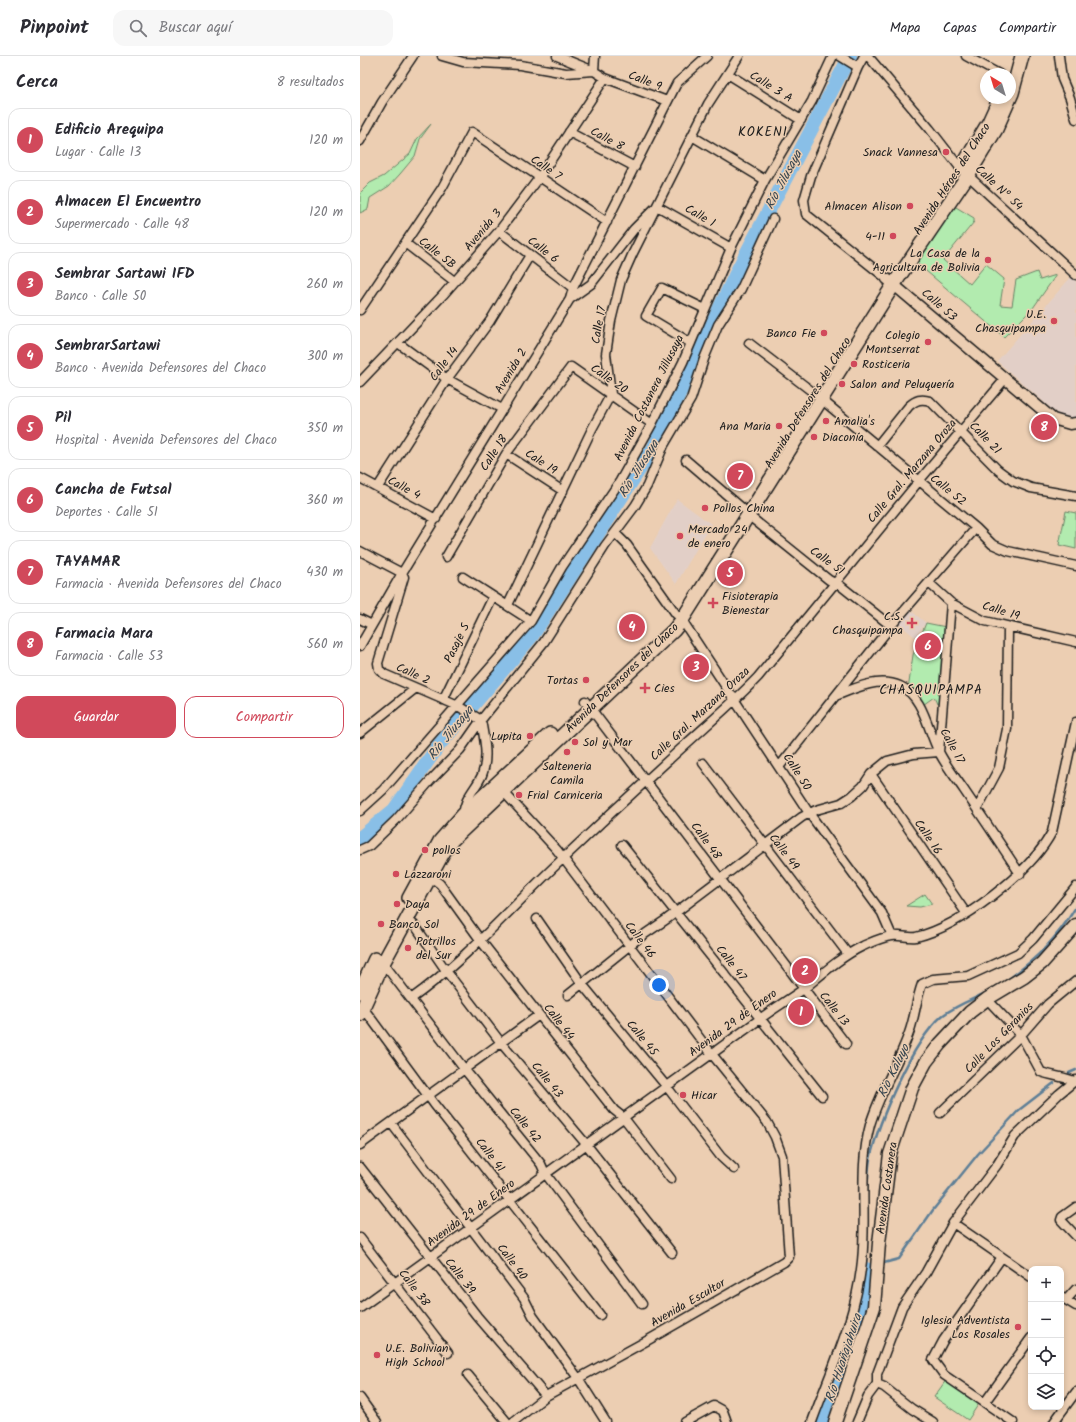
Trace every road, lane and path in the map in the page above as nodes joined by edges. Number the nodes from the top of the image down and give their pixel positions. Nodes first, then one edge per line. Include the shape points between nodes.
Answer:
1 (413, 56) edge
2 (442, 56) edge
3 (557, 56) edge
4 (595, 56) edge
5 (707, 56) edge
6 (739, 56) edge
7 (838, 56) edge
8 (864, 56) edge
9 (868, 56) edge
10 (966, 56) edge
11 (1014, 56) edge
12 (1022, 56) edge
13 (1059, 56) edge
14 (855, 65) junction
15 (987, 68) edge
16 (1012, 68) edge
17 (1016, 68) edge
18 (594, 71) junction
19 (728, 74) junction
20 (605, 78) junction
21 (667, 102) junction
22 (997, 104) edge
23 (1008, 104) edge
24 (1076, 119) edge
25 (801, 120) junction
26 (569, 132) junction
27 (692, 136) junction
28 (360, 141) edge
29 (635, 167) junction
30 (964, 172) junction
31 (539, 178) junction
32 (765, 180) junction
33 (657, 206) junction
34 (773, 219) dead end
35 (607, 222) junction
36 (499, 231) junction
37 (405, 243) junction
38 (731, 248) junction
39 (530, 255) junction
40 (1076, 275) edge
41 (454, 281) junction
42 (891, 281) junction
43 (573, 288) junction
44 (570, 299) junction
45 (705, 309) junction
46 (360, 310) edge
47 (398, 343) junction
48 (691, 343) junction
49 (749, 343) dead end
50 (571, 367) joint
51 (447, 379) junction
52 (1005, 379) junction
53 (360, 382) edge
54 (611, 394) junction
55 (817, 396) junction
56 (502, 409) junction
57 (1076, 423) edge
58 (652, 424) junction
59 (961, 431) junction
60 (877, 446) junction
61 (506, 454) junction
62 (686, 460) dead end
63 (360, 478) edge
64 (918, 481) junction
65 (378, 487) junction
66 (563, 491) junction
67 (1076, 496) edge
68 (745, 511) junction
69 (436, 519) junction
70 (976, 528) junction
71 (615, 533) junction
72 (360, 551) edge
73 (446, 557) dead end
74 (1076, 566) edge
75 (402, 573) junction
76 (463, 577) dead end
77 (835, 583) junction
78 (929, 583) junction
79 (493, 597) junction
80 (951, 603) junction
81 (508, 605) junction
82 (679, 617) junction
83 (360, 619) edge
84 (531, 621) junction
85 (372, 625) junction
86 (891, 626) junction
87 (1008, 627) junction
88 (1076, 642) edge
89 (360, 646) edge
90 (416, 688) junction
91 (838, 695) junction
92 (443, 700) junction
93 (734, 700) junction
94 (588, 705) junction
95 (464, 710) junction
96 (481, 720) junction
97 (1076, 722) edge
98 (360, 733) edge
99 (939, 752) junction
100 (704, 763) dead end
101 (779, 767) junction
102 (871, 774) junction
103 (646, 780) junction
104 (500, 788) junction
105 (977, 809) junction
106 (360, 811) edge
107 (809, 813) junction
108 (466, 820) junction
109 (622, 844) dead end
110 (764, 846) junction
111 (360, 850) edge
112 (563, 859) junction
113 (1020, 874) junction
114 (427, 875) junction
115 (720, 879) junction
116 (1076, 887) edge
117 (675, 912) junction
118 (966, 913) junction
119 (404, 917) junction
120 (537, 919) dead end
121 (1076, 925) edge
122 (892, 936) junction
123 (481, 941) junction
124 (629, 945) junction
125 (848, 954) junction
126 (378, 963) junction
127 (447, 972) junction
128 (1076, 982) edge
129 (582, 984) junction
130 (803, 989) junction
131 (360, 992) edge
132 (568, 995) dead end
133 (411, 999) junction
134 (987, 999) junction
135 (361, 1011) edge
136 (539, 1015) junction
137 (760, 1018) junction
138 (1021, 1035) junction
139 (502, 1044) junction
140 (846, 1044) dead end
141 (712, 1053) junction
142 (465, 1070) junction
143 (1074, 1081) edge
144 (667, 1087) junction
145 (428, 1096) junction
146 (822, 1096) dead end
147 (940, 1113) dead end
148 (624, 1118) junction
149 (391, 1123) junction
150 (586, 1144) junction
151 (360, 1145) edge
152 (782, 1156) joint
153 (360, 1167) edge
154 (734, 1169) dead end
155 (545, 1174) junction
156 (672, 1179) dead end
157 (510, 1200) junction
158 (1076, 1207) edge
159 (953, 1223) junction
160 (471, 1229) junction
161 (1076, 1236) edge
162 (360, 1238) edge
163 (672, 1253) dead end
164 (430, 1257) junction
165 (1002, 1257) junction
166 (1028, 1275) edge
167 (395, 1283) junction
168 (1076, 1289) edge
169 (1064, 1296) edge
170 (1064, 1298) edge
171 (642, 1304) dead end
172 (1076, 1306) edge
173 (360, 1308) edge
174 (600, 1315) dead end
175 (1028, 1342) edge
176 (448, 1353) dead end
177 (468, 1375) dead end
178 (578, 1378) junction
179 (877, 1384) junction
180 (1076, 1392) edge
181 (546, 1396) junction
182 (360, 1398) edge
183 (985, 1402) junction
184 (377, 1422) edge
185 (507, 1422) edge
186 (513, 1422) edge
187 (606, 1422) edge
188 (685, 1422) edge
189 (727, 1422) edge
190 (812, 1422) edge
191 (836, 1422) edge
192 (858, 1422) edge
193 (933, 1422) edge
194 (1013, 1422) edge
195 (1054, 1422) edge

1 - 28 street
2 - 18 street via 463,62 520,66 566,73
3 - 18 street, Calle 9
4 - 18 street
5 - 21 street, Avenida 2 via 682,76
6 - 19 street, Calle 17
7 - 14 street
7 - 25 street, Avenida Costanera Jillusaya
8 - 14 street
9 - 30 street, Calle Nº 54
10 - 15 street
11 - 16 main road
12 - 17 main road, Avenida Defensores del Chaco
13 - 24 street via 1062,79
14 - 42 street, Calle 53 via 811,176 804,200 806,214
18 - 20 street, Calle 9
19 - 25 street, Calle 3 A
19 - 27 street, Calle 17 via 708,104
20 - 21 street, Calle 9
20 - 26 street, Avenida 3
21 - 29 street, Avenida 2
22 - 30 main road, Avenida Héroes del Chaco
23 - 30 main road, Avenida Defensores del Chaco via 996,129
25 - 32 street, Avenida Costanera Jillusaya
26 - 29 street, Calle 8
26 - 31 street, Avenida 3
27 - 32 street
27 - 33 street, Calle 17
29 - 35 street, Avenida 2
30 - 40 street, Calle Nº 54
30 - 42 main road, Avenida Defensores del Chaco
31 - 35 street, Calle 7
31 - 36 street, Avenida 3
31 - 37 street, Calle 7 via 472,132 442,188
32 - 38 street, Avenida Costanera Jillusaya
33 - 38 street, Calle 1
33 - 44 street via 634,229 591,284
33 - 54 street, Calle 17 via 621,280 606,354
34 - 71 street via 741,289 718,325 691,399 664,445 647,486
35 - 43 street, Avenida 2
36 - 39 street, Calle 6
36 - 41 street, Avenida 3
37 - 41 street, Calle 5B
37 - 46 street
38 - 45 street, Avenida Costanera Jillusaya
39 - 43 street, Calle 6
39 - 51 street, Calle 14 via 490,321
41 - 47 street, Avenida 3
42 - 52 street, Calle 53
42 - 55 main road, Avenida Defensores del Chaco
43 - 44 street, Avenida 2
44 - 56 street, Avenida 2
45 - 48 street, Avenida Costanera Jillusaya
45 - 48 street via 662,288 646,316
47 - 51 street
47 - 53 street, Avenida 3
48 - 58 street, Avenida Costanera Jillusaya
49 - 55 street, Calle 52
50 - 54 street, Calle 20
50 - 61 street, Calle 18
51 - 56 street
51 - 65 street, Calle 14
52 - 57 street, Calle 53 via 1053,419 1070,424
52 - 59 street, Calle Gral. Marzana Oroza
54 - 58 street, Calle 20
54 - 66 street
55 - 60 street, Calle 52
55 - 68 main road, Avenida Defensores del Chaco
56 - 69 street, Avenida 2
58 - 84 street, Avenida Costanera Jillusaya via 620,481 562,567
59 - 60 street, Calle 21 via 930,401 919,400 909,406
59 - 64 street, Calle Gral. Marzana Oroza
59 - 67 street, Calle 21 via 998,470 1013,481 1031,488
60 - 64 street, Calle 52
61 - 66 street, Cale 19
61 - 73 street, Calle 18
62 - 68 street, Calle 51
63 - 65 street, Calle 4
64 - 70 street, Calle 52
64 - 77 street, Calle Gral. Marzana Oroza
65 - 69 street, Calle 4
66 - 81 street
68 - 77 street, Calle 51
68 - 82 main road, Avenida Defensores del Chaco
69 - 75 street, Avenida 2
70 - 74 street, Calle 52 via 992,544 1002,548
70 - 78 street
71 - 82 street, Calle 50 via 627,545
71 - 96 street via 544,642
72 - 75 street
75 - 85 street, Avenida 2
75 - 90 street, Calle 2 via 403,585 378,663 384,674
76 - 79 street
77 - 86 street, Calle 51
77 - 93 street, Calle Gral. Marzana Oroza via 758,677
78 - 80 street, Calle 19
78 - 86 street
79 - 81 street
79 - 92 street, Pasaje S
80 - 87 street, Calle 19 via 985,621
80 - 99 street
81 - 84 street
82 - 93 street, Calle 50
82 - 94 main road, Avenida Defensores del Chaco
83 - 85 street
84 - 95 street, Avenida Costanera Jillusaya
85 - 89 street, Avenida 2
86 - 91 street
87 - 88 street, Calle 19
87 - 105 street via 1007,729 999,768
90 - 92 street, Calle 2
90 - 98 street
91 - 99 street, Calle 17 via 871,684 900,685 914,696
91 - 101 street
92 - 95 street, Calle 2
93 - 101 street, Calle 50
93 - 103 street, Calle Gral. Marzana Oroza
94 - 103 street, Calle 48
94 - 104 main road, Avenida Defensores del Chaco
95 - 96 street, Calle 2
95 - 106 street, Avenida Costanera Jillusaya
96 - 108 street via 485,764 482,775 464,805
96 - 111 street via 460,750 396,820 369,846
97 - 113 street, Avenida 29 de Enero via 1052,832 1044,847
99 - 102 street via 897,757 878,767
99 - 105 street, Calle 17
100 - 110 street, Calle 49
101 - 107 street, Calle 50
102 - 107 street via 863,786 841,803
102 - 118 street, Calle 16
103 - 112 street, Calle Gral. Marzana Oroza
103 - 115 street, Calle 48
104 - 108 main road, Avenida Defensores del Chaco
104 - 112 street, Calle 46
105 - 113 street, Calle 17
107 - 110 street
107 - 122 street, Calle 50 via 882,913
108 - 114 main road, Avenida Defensores del Chaco via 440,841
109 - 117 street, Calle 47
110 - 115 street
110 - 125 street, Calle 49
112 - 123 street, Calle Gral. Marzana Oroza
112 - 124 street, Calle 46
113 - 118 street, Avenida 29 de Enero
114 - 119 main road, Avenida Defensores del Chaco
114 - 123 street, Calle 44 via 440,884
115 - 117 street
115 - 130 street, Calle 48
116 - 190 street, Avenida Costanera via 1033,939 1018,952 968,976 932,979 922,984 909,1033 870,1124 864,1152 863,1259 858,1295 847,1333 835,1358
117 - 124 street
117 - 137 street, Calle 47
118 - 122 street, Avenida 29 de Enero via 927,933 914,937
119 - 126 main road, Avenida Defensores del Chaco
119 - 127 street, Calle 43 via 416,927
120 - 129 street, Calle 45
121 - 134 main road, Avenida Costanera via 1042,963
122 - 125 street, Avenida 29 de Enero via 875,940
123 - 127 street, Calle Gral. Marzana Oroza
123 - 136 street, Calle 44
124 - 129 street
124 - 141 street, Calle 46
125 - 130 street, Avenida 29 de Enero
126 - 131 main road, Avenida Defensores del Chaco
126 - 133 street, Calle 42 via 387,968
126 - 135 main road, Avenida Defensores del Chaco
127 - 133 street, Calle Gral. Marzana Oroza
127 - 139 street, Calle 43
128 - 138 street, Calle Los Geranios via 1048,1004
129 - 132 street
129 - 144 street, Calle 45
130 - 137 street, Avenida 29 de Enero
130 - 140 street, Calle 13
133 - 142 street, Calle 42
134 - 138 street
134 - 191 main road, Avenida Costanera via 970,1012 926,1062 907,1102 890,1154 874,1307
135 - 145 street, Calle 41 via 367,1013
136 - 139 street
136 - 148 street, Calle 44 via 614,1110
137 - 141 street, Avenida 29 de Enero
137 - 146 street, Calle 47
138 - 143 street via 1041,1072
138 - 147 street, Calle Los Geranios
139 - 142 street
139 - 150 street, Calle 43
141 - 144 street, Avenida 29 de Enero
141 - 152 street, Calle 46 via 767,1122
142 - 145 street
142 - 155 street, Calle 42 via 541,1164
143 - 159 street via 1015,1136 997,1165
144 - 148 street, Avenida 29 de Enero
144 - 154 street, Calle 45 via 721,1157
145 - 149 street
145 - 157 street, Calle 41
148 - 150 street, Avenida 29 de Enero
148 - 156 street, Calle 44
149 - 151 street
149 - 160 street, Calle 40
150 - 155 street, Avenida 29 de Enero
150 - 163 street, Calle 43
152 - 178 street, Avenida Escultor via 789,1257 650,1340
153 - 164 street, Calle 39
155 - 157 street, Avenida 29 de Enero
155 - 171 street, Calle 42
157 - 160 street, Avenida 29 de Enero
157 - 174 street, Calle 41
158 - 161 street via 1061,1220
159 - 165 street
159 - 179 street via 926,1272 902,1307 877,1374
160 - 164 street, Avenida 29 de Enero
160 - 178 street, Calle 40 via 524,1298 533,1316
162 - 167 street, Calle 38
164 - 167 street, Avenida 29 de Enero
164 - 181 street, Calle 39
165 - 166 street
165 - 183 street via 943,1341 933,1360 944,1375
167 - 173 street, Avenida 29 de Enero
167 - 176 street, Calle 38
168 - 169 street
170 - 172 street
175 - 183 street
177 - 185 street
178 - 181 street, Avenida Escultor
178 - 187 street, Calle 40
179 - 192 street via 868,1396
179 - 193 street
180 - 195 street
181 - 186 street, Avenida Escultor
182 - 184 street
183 - 194 street
188 - 189 street via 714,1406 723,1411

